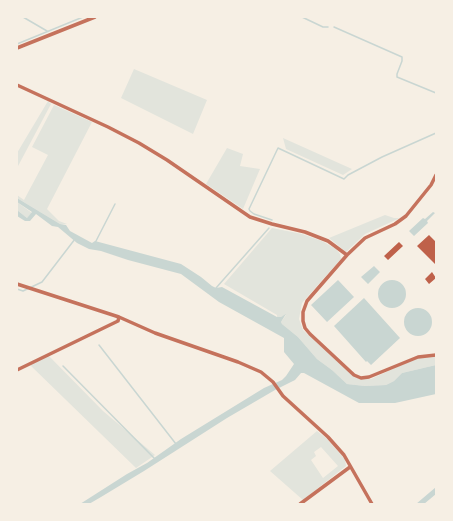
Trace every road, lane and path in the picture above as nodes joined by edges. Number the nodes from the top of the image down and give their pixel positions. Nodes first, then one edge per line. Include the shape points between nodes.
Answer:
1 (95, 17) edge
2 (17, 48) edge
3 (17, 85) edge
4 (436, 175) edge
5 (347, 255) junction
6 (17, 284) edge
7 (119, 317) junction
8 (436, 355) edge
9 (17, 370) edge
10 (350, 467) junction
11 (300, 504) edge
12 (372, 504) edge

1 - 2 street
3 - 5 street via 139,143 250,217 328,241
4 - 5 street via 406,216 365,238
5 - 8 street via 307,301 303,321 310,334 354,375 361,378 370,377 418,356
6 - 7 street
7 - 9 street via 118,321
7 - 10 street via 261,372 274,382 283,396 330,438
10 - 11 street
10 - 12 street

